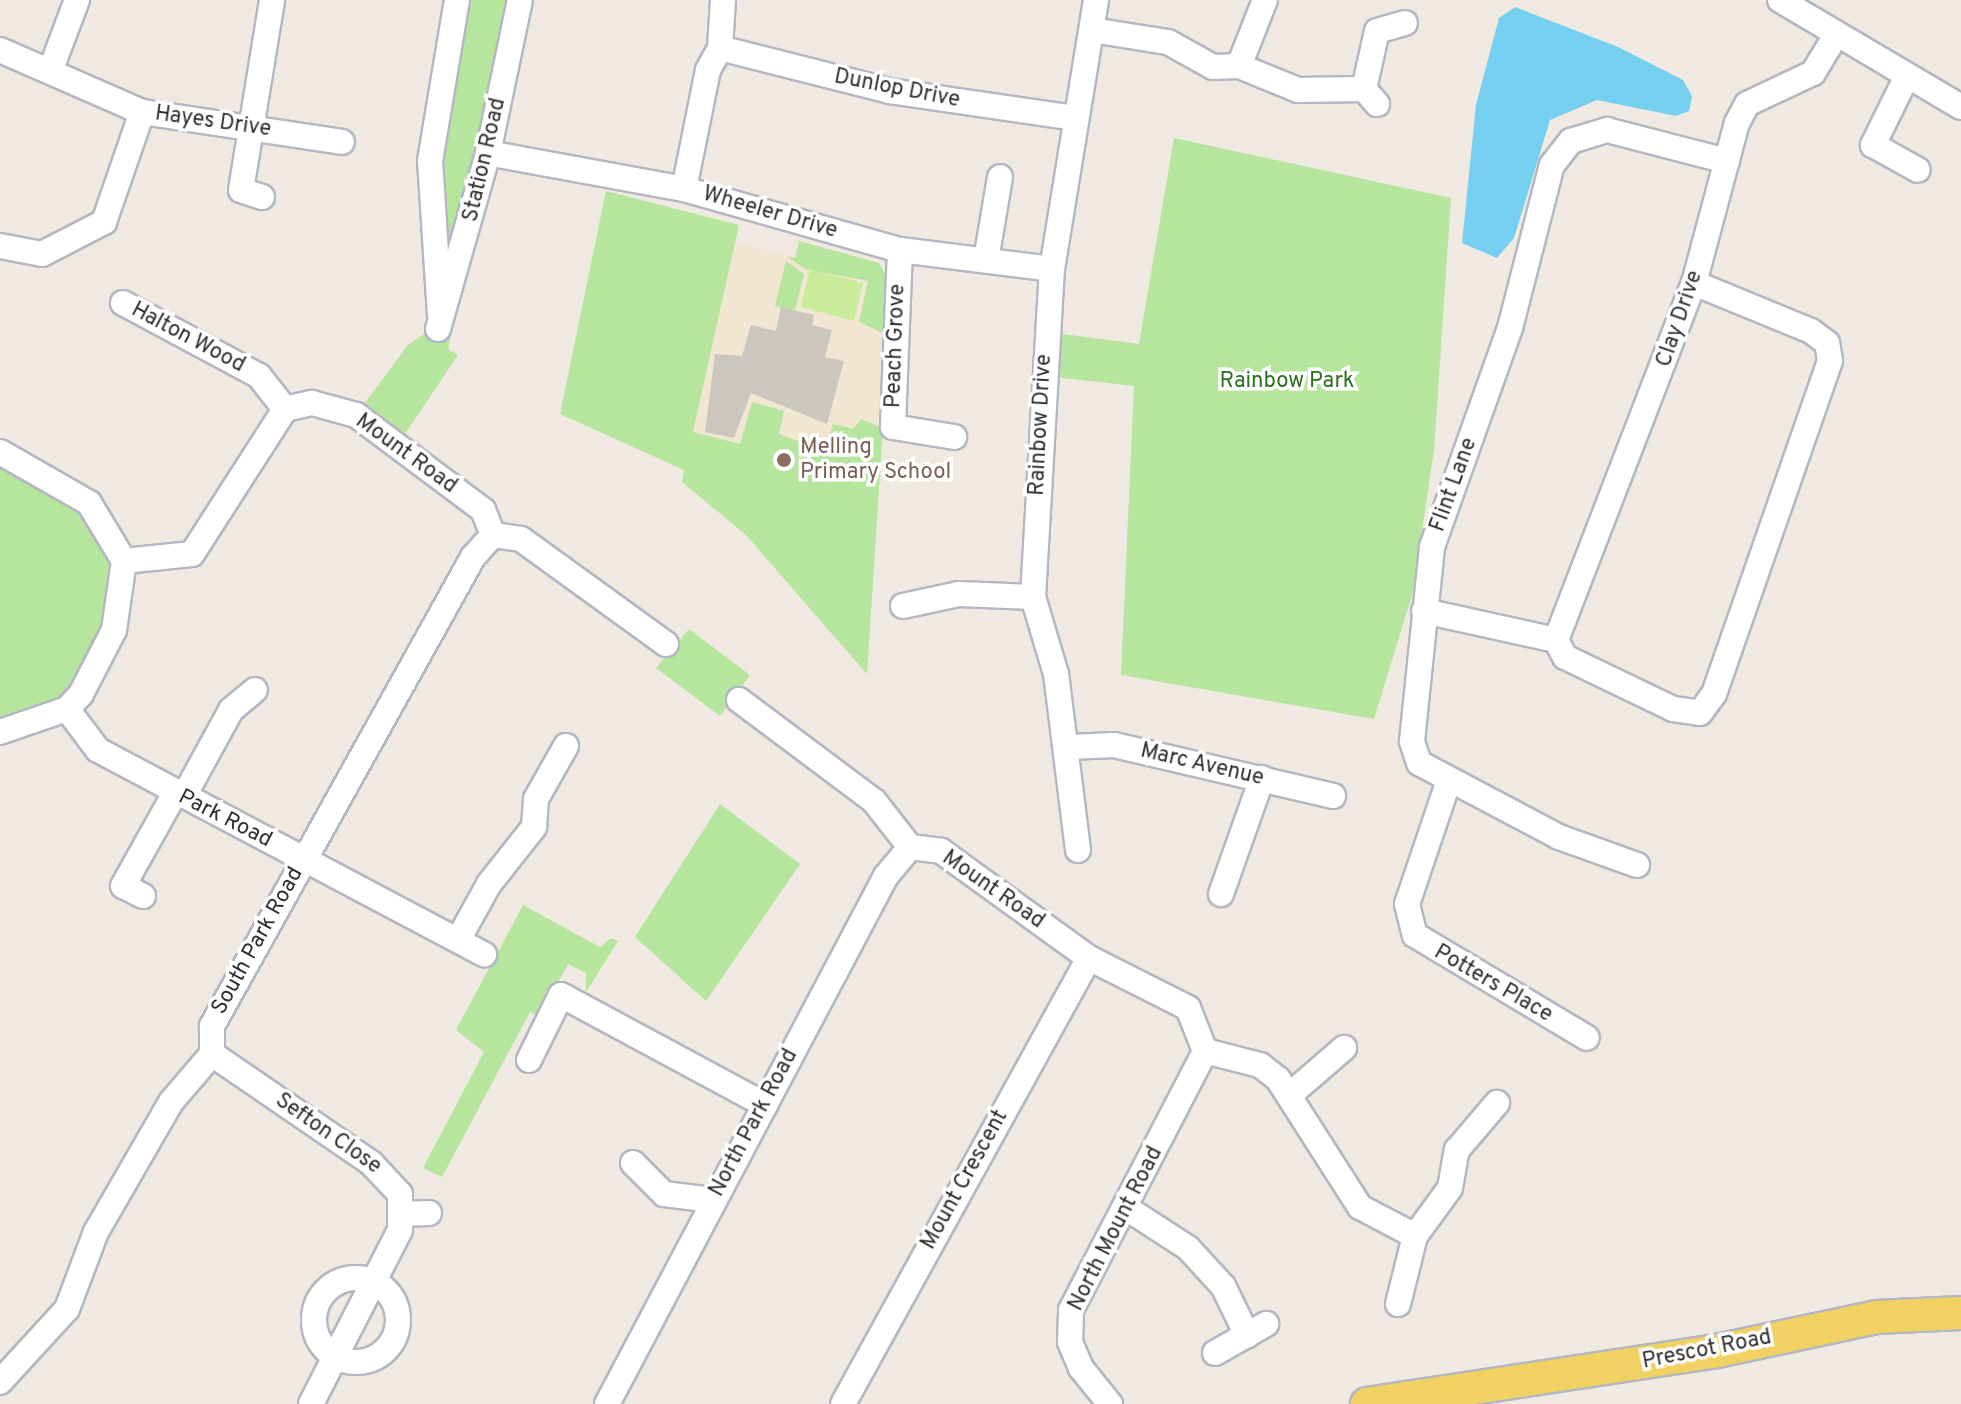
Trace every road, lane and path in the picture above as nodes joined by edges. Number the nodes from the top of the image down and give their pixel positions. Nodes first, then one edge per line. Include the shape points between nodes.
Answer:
1 (77, 0) edge
2 (272, 0) edge
3 (457, 0) edge
4 (520, 0) edge
5 (723, 0) edge
6 (1096, 0) edge
7 (1265, 0) edge
8 (1780, 0) edge
9 (1405, 23) dead end
10 (1092, 30) junction
11 (1836, 35) junction
12 (720, 48) junction
13 (0, 50) edge
14 (1239, 66) junction
15 (51, 69) junction
16 (1906, 78) junction
17 (1961, 107) edge
18 (142, 112) junction
19 (1076, 118) junction
20 (255, 128) junction
21 (342, 142) dead end
22 (488, 153) junction
23 (1727, 161) junction
24 (1918, 170) dead end
25 (1000, 177) dead end
26 (684, 189) junction
27 (262, 197) dead end
28 (0, 246) edge
29 (900, 250) junction
30 (432, 260) junction
31 (986, 260) junction
32 (460, 264) junction
33 (1052, 269) junction
34 (1694, 283) junction
35 (123, 303) dead end
36 (285, 409) junction
37 (954, 437) dead end
38 (0, 452) edge
39 (493, 535) junction
40 (124, 561) junction
41 (1033, 597) junction
42 (903, 606) dead end
43 (1424, 611) junction
44 (1556, 640) junction
45 (666, 644) dead end
46 (255, 690) dead end
47 (739, 700) dead end
48 (67, 709) junction
49 (0, 732) edge
50 (566, 746) dead end
51 (1069, 747) junction
52 (1262, 778) junction
53 (1448, 783) junction
54 (179, 794) junction
55 (1333, 796) dead end
56 (910, 847) junction
57 (1078, 850) dead end
58 (303, 859) junction
59 (1637, 865) dead end
60 (1221, 894) dead end
61 (143, 896) dead end
62 (458, 940) junction
63 (484, 954) dead end
64 (1089, 958) junction
65 (1587, 1038) dead end
66 (1344, 1048) dead end
67 (1205, 1051) junction
68 (212, 1054) junction
69 (529, 1060) dead end
70 (1292, 1093) junction
71 (1497, 1103) dead end
72 (765, 1105) junction
73 (633, 1163) dead end
74 (713, 1200) junction
75 (1128, 1209) junction
76 (429, 1213) dead end
77 (403, 1214) junction
78 (1415, 1236) junction
79 (374, 1282) junction
80 (1398, 1304) dead end
81 (1961, 1313) edge
82 (1215, 1353) dead end
83 (335, 1357) junction
84 (0, 1382) edge
85 (311, 1404) edge
86 (607, 1404) edge
87 (843, 1404) edge
88 (1110, 1404) edge
89 (1367, 1404) edge

1 - 15 street
2 - 20 street
3 - 30 street, Station Road via 430,161
4 - 22 street, Station Road
5 - 12 street
6 - 10 street, Rainbow Drive
7 - 14 street
8 - 11 street
9 - 14 street via 1377,31 1371,96 1298,90
10 - 14 street via 1168,42 1213,67
10 - 19 street, Rainbow Drive
11 - 16 street
11 - 23 street, Clay Drive via 1813,73 1747,104
12 - 19 street, Dunlop Drive via 890,91
12 - 26 street via 708,70
13 - 15 street, Hayes Drive
15 - 18 street, Hayes Drive
16 - 17 street
16 - 24 street via 1873,145
18 - 20 street, Hayes Drive
18 - 28 street via 104,222 42,254
19 - 33 street, Rainbow Drive
20 - 21 street, Hayes Drive
20 - 27 street via 241,190
22 - 26 street, Wheeler Drive
22 - 32 street, Station Road
23 - 34 street, Clay Drive
23 - 43 street, Flint Lane via 1607,130 1571,141 1552,165 1510,328 1432,547
25 - 31 street
26 - 29 street, Wheeler Drive
29 - 31 street, Wheeler Drive
29 - 37 street, Peach Grove via 893,427
30 - 32 street
30 - 32 street, Station Road via 440,323
31 - 33 street, Wheeler Drive
33 - 41 street, Rainbow Drive
34 - 44 street, Clay Drive
34 - 44 street via 1811,331 1827,343 1830,361 1714,694 1700,713 1673,709 1565,657
35 - 36 street, Halton Wood via 241,364
36 - 39 street, Mount Road via 312,403 356,415 483,510
36 - 40 street via 192,554
38 - 40 street via 89,503
39 - 45 street via 521,539
39 - 58 street, South Park Road via 473,557
40 - 48 street via 114,630
41 - 42 street via 959,594
41 - 51 street, Rainbow Drive
43 - 44 street
43 - 53 street, Flint Lane via 1412,741 1419,763
46 - 54 street via 231,710
47 - 56 street, Mount Road via 874,801
48 - 49 street
48 - 54 street, Park Road via 98,750
50 - 62 street via 536,799 534,827
51 - 52 street, Marc Avenue via 1114,745
51 - 57 street, Rainbow Drive
52 - 55 street, Marc Avenue
52 - 60 street
53 - 59 street, Flint Lane
53 - 65 street, Potters Place via 1407,904 1415,935
54 - 58 street, Park Road
54 - 61 street via 123,886
56 - 64 street, Mount Road via 941,851
56 - 72 street, North Park Road via 886,876
58 - 62 street, Park Road
58 - 68 street, South Park Road via 212,1026
62 - 63 street, Park Road
64 - 67 street, Mount Road via 1188,1008
64 - 87 street, Mount Crescent
66 - 70 street
67 - 70 street via 1260,1065
67 - 75 street, North Mount Road
68 - 77 street, Sefton Close via 390,1178
68 - 84 street via 171,1102 96,1232 67,1309
69 - 72 street via 561,995
70 - 78 street via 1360,1207
71 - 78 street via 1470,1128 1450,1188
72 - 74 street, North Park Road
73 - 74 street via 664,1194
74 - 86 street, North Park Road
75 - 82 street via 1188,1248 1257,1329
75 - 88 street, North Mount Road via 1071,1310 1070,1342 1081,1368
76 - 77 street
77 - 79 street
78 - 80 street
79 - 83 street
79 - 83 street via 346,1279 321,1296 316,1335
79 - 83 street via 397,1310 395,1336 370,1360
81 - 89 main road, Prescot Road via 1876,1317 1712,1352
83 - 85 street

